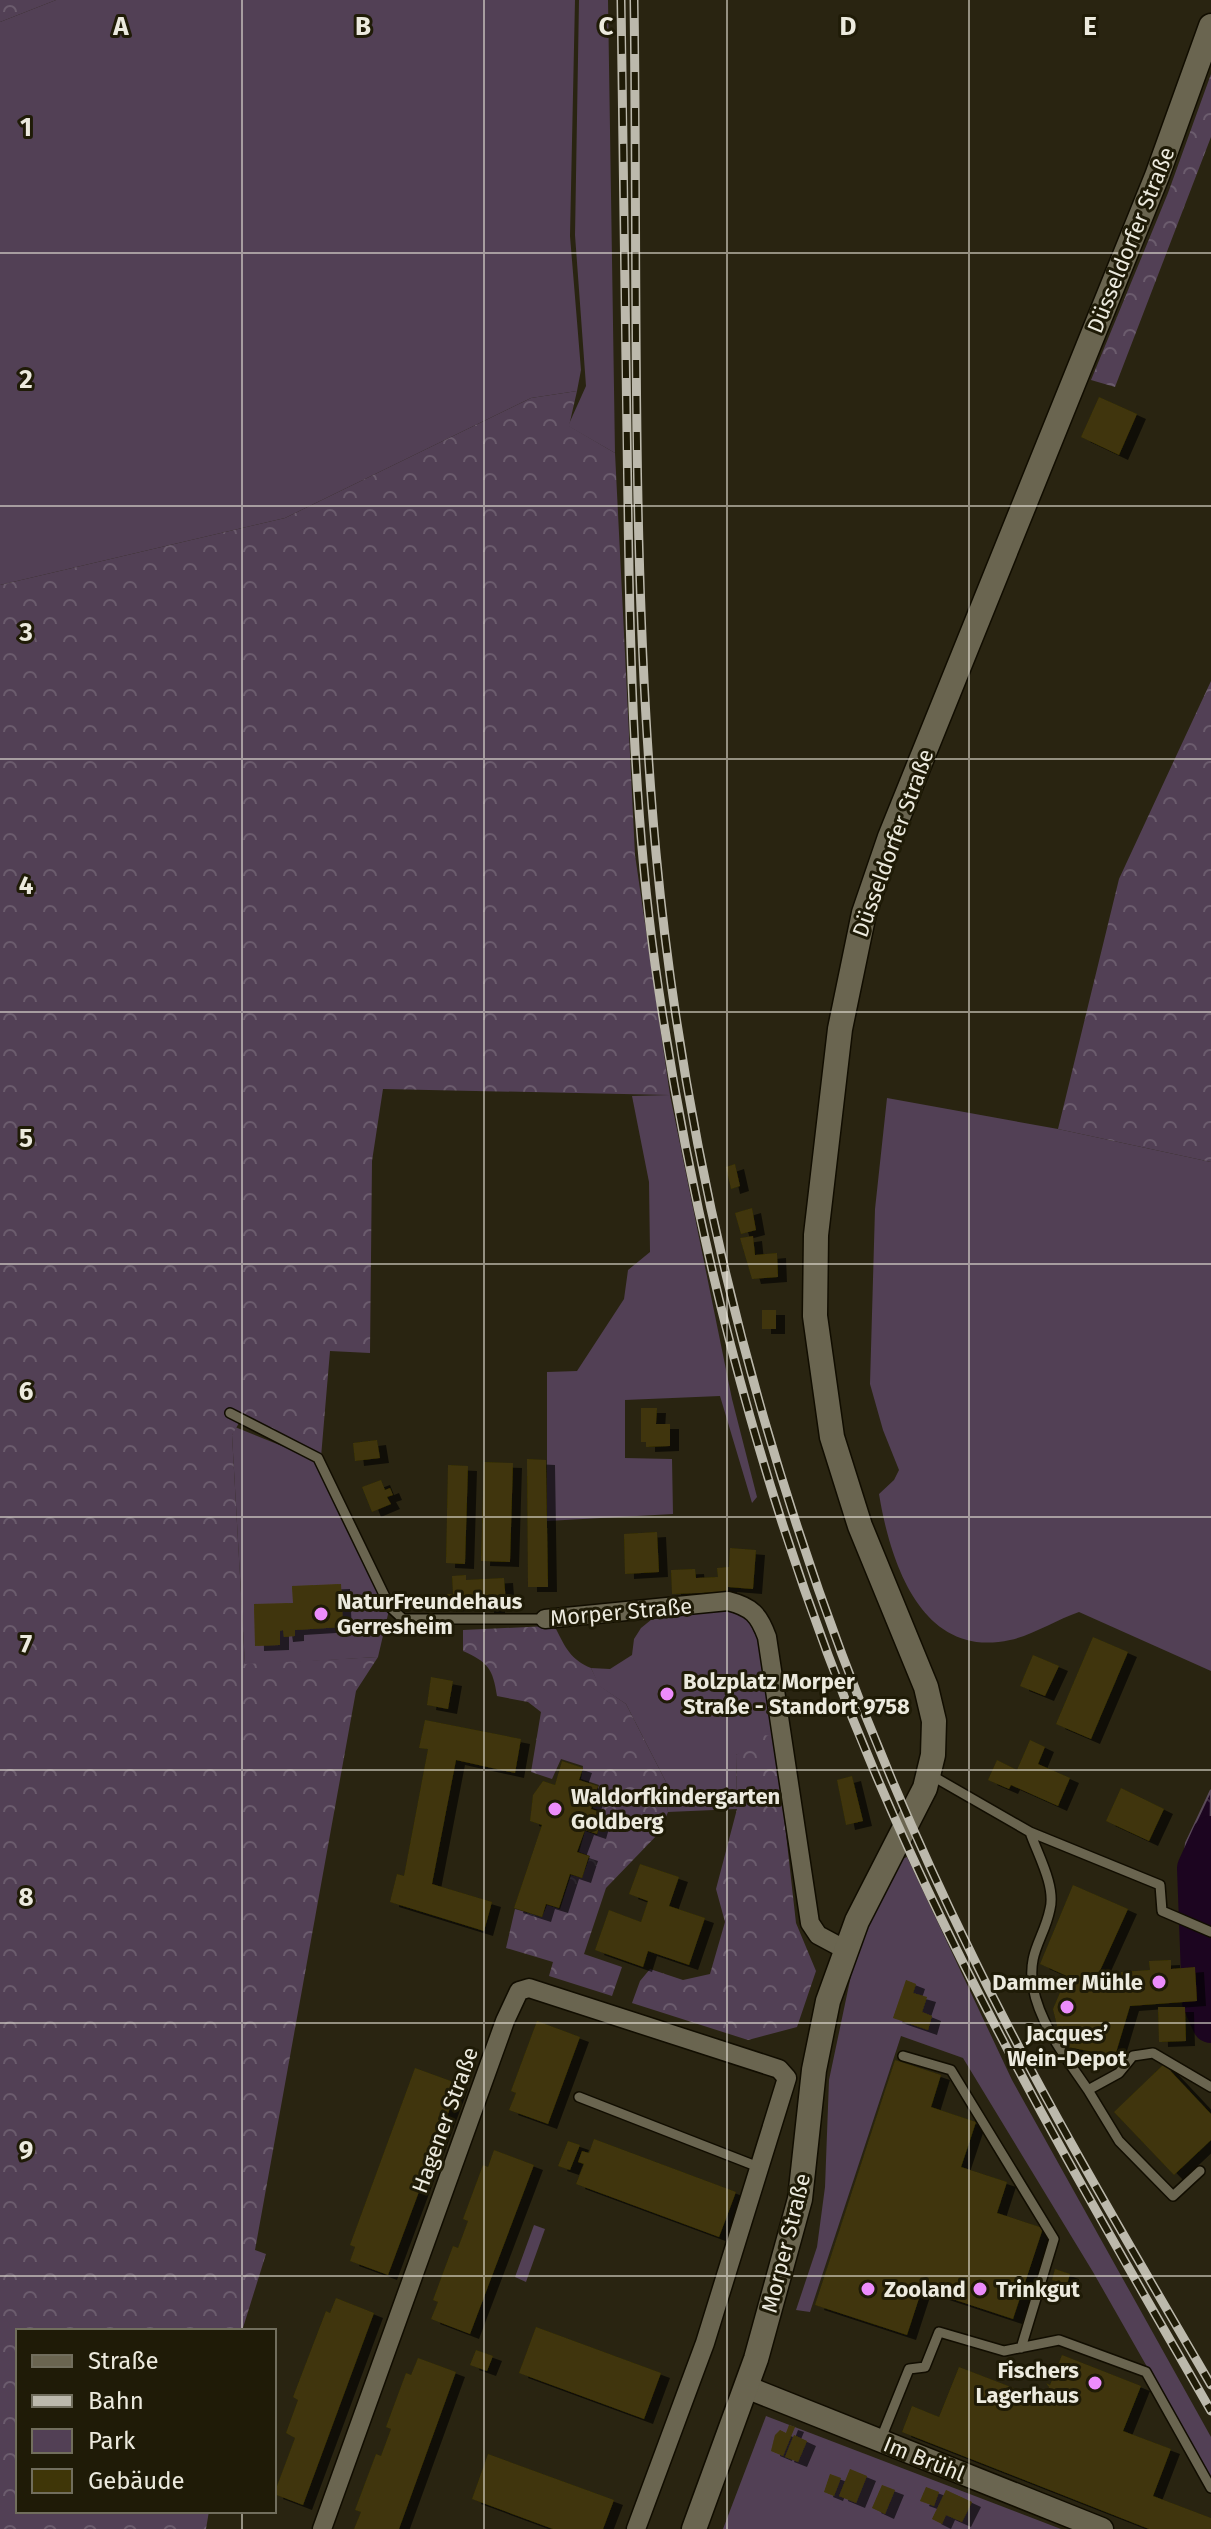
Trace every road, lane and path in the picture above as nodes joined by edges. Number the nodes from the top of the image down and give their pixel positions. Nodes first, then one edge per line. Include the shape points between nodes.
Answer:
1 (1211, 26) edge
2 (230, 1413) dead end
3 (556, 1621) joint
4 (935, 1739) joint
5 (929, 1774) junction
6 (1030, 1832) junction
7 (1210, 1931) edge
8 (846, 1950) junction
9 (903, 2056) dead end
10 (785, 2074) joint
11 (1211, 2087) edge
12 (1088, 2090) junction
13 (579, 2097) dead end
14 (761, 2168) junction
15 (1200, 2171) dead end
16 (1021, 2348) junction
17 (746, 2387) junction
18 (880, 2441) junction
19 (1211, 2488) edge
20 (322, 2529) edge
21 (636, 2529) edge
22 (694, 2529) edge
23 (1102, 2529) edge

1 - 4 main road, Düsseldorfer Straße via 1151,191 890,837 864,913 840,1029 816,1235 818,1351 841,1469 926,1687
2 - 3 lane, Morper Straße via 318,1458 390,1607 403,1619
3 - 8 street, Morper Straße via 728,1601 759,1615 767,1637 810,1923 818,1935
4 - 5 main road, Morper Straße
5 - 6 lane
5 - 8 main road, Morper Straße
6 - 7 lane via 1160,1885 1162,1911
6 - 12 lane via 1051,1908 1033,1951 1033,1987 1054,2040
8 - 17 main road, Morper Straße via 819,2043 800,2199
9 - 16 lane via 951,2070 1054,2239
10 - 14 street, Morper Straße via 787,2083
10 - 20 street, Hagener Straße via 564,1997 529,1988 519,1991
11 - 12 lane via 1153,2053 1133,2056 1119,2073
12 - 15 lane via 1119,2141 1173,2196
13 - 14 lane
14 - 21 street, Morper Straße via 690,2388
16 - 18 lane via 1004,2351 939,2332 925,2367 909,2369
16 - 19 lane via 1059,2340 1146,2372
17 - 18 street, Im Brühl
17 - 22 main road, Morper Straße
18 - 23 street, Im Brühl

